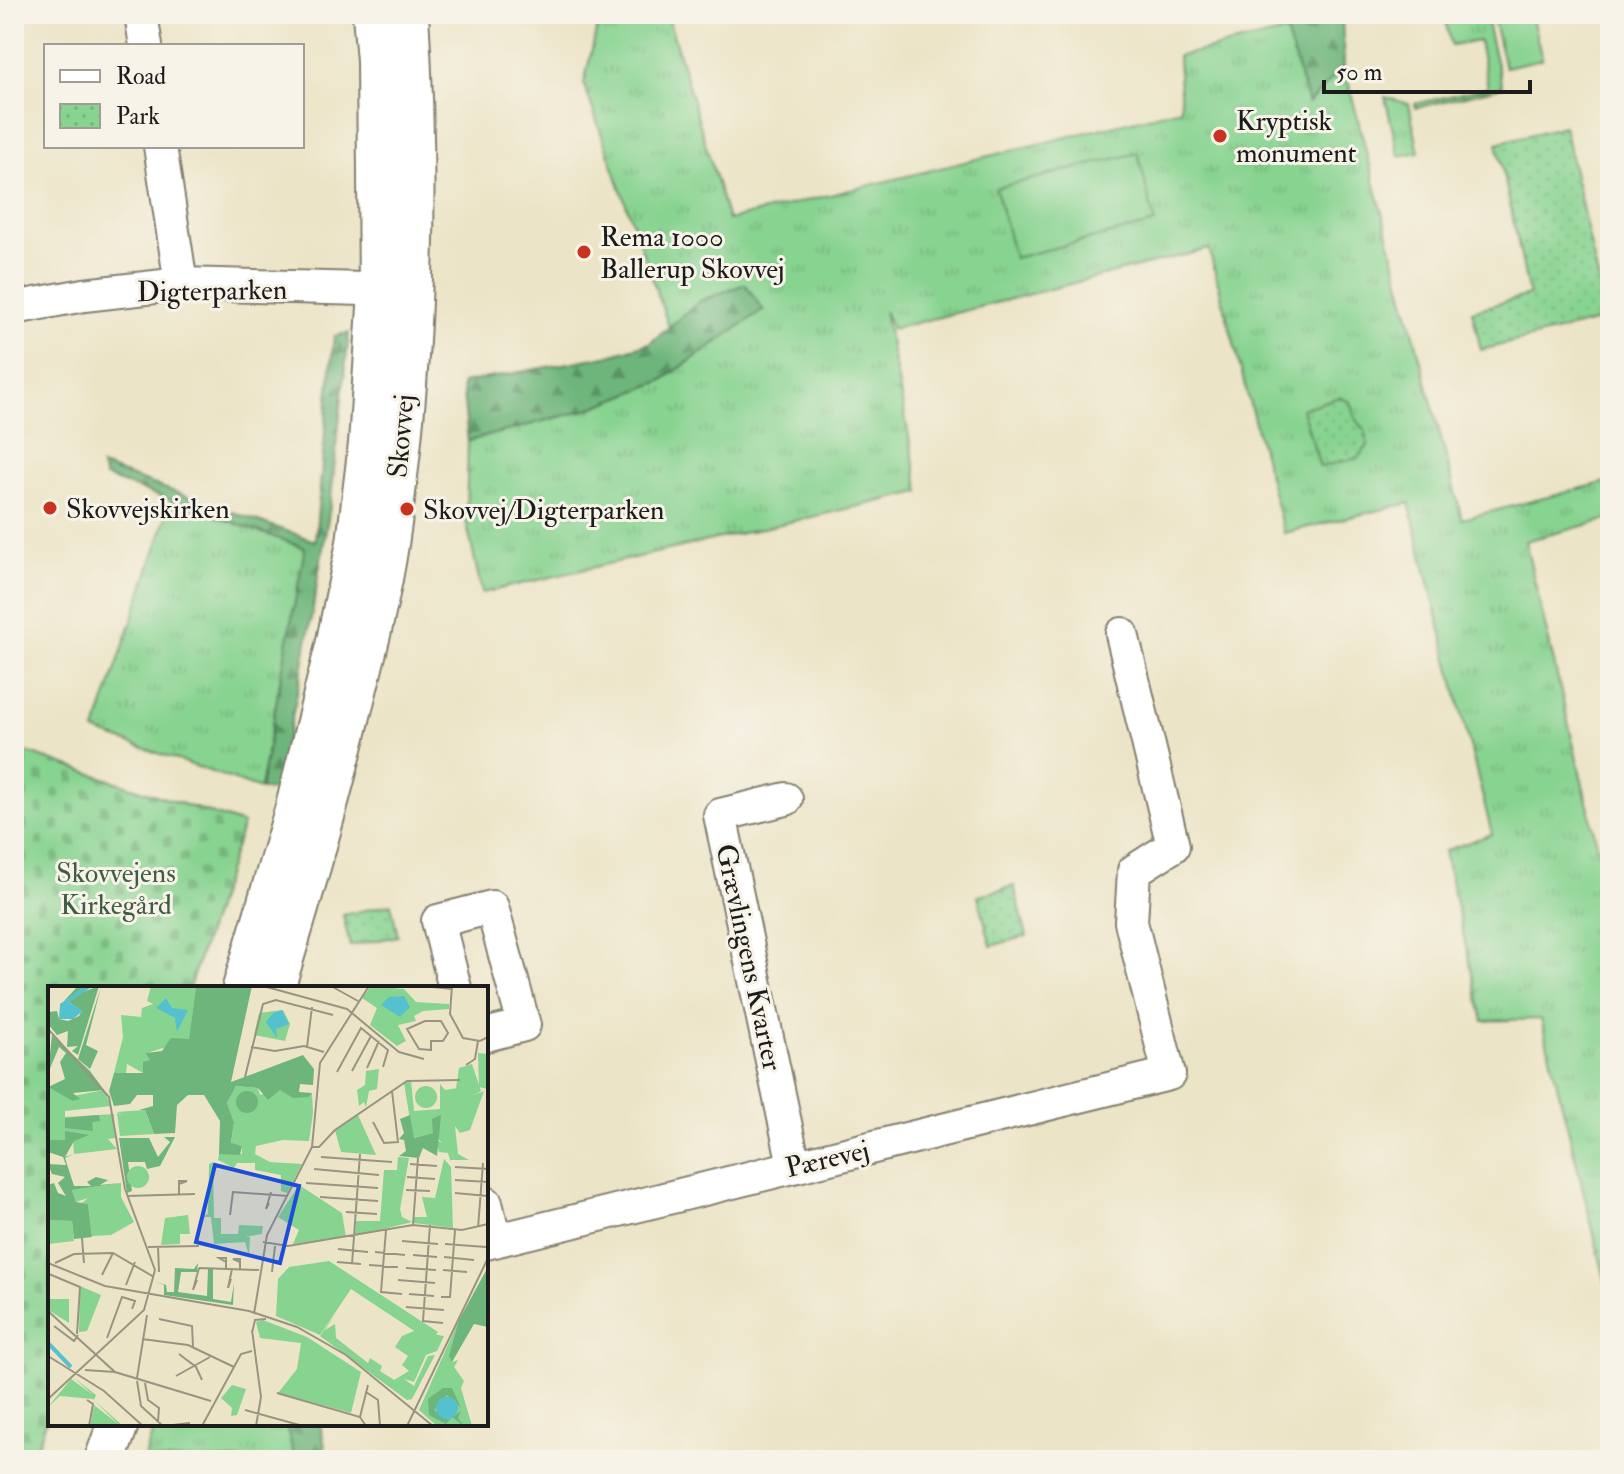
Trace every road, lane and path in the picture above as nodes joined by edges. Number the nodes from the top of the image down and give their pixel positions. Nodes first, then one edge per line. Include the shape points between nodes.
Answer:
1 (141, 14) edge
2 (373, 14) edge
3 (408, 14) edge
4 (146, 44) edge
5 (160, 148) edge
6 (181, 284) junction
7 (395, 291) junction
8 (14, 308) edge
9 (1122, 634) dead end
10 (786, 799) dead end
11 (244, 986) edge
12 (275, 986) edge
13 (454, 986) edge
14 (488, 1034) edge
15 (794, 1165) junction
16 (488, 1219) edge
17 (491, 1242) edge
18 (91, 1426) edge
19 (117, 1426) edge
20 (79, 1460) edge
21 (105, 1460) edge

1 - 4 street
2 - 7 street, Skovvej
3 - 7 street, Skovvej via 414,108
5 - 6 street
6 - 7 street, Digterparken
6 - 8 street, Digterparken
7 - 11 street, Skovvej via 336,646
7 - 12 street, Skovvej via 400,453 385,560 325,820
9 - 15 street, Pærevej via 1173,846 1134,871 1131,922 1169,1074
10 - 15 street, Grævlingens Kvarter via 720,815
13 - 14 street via 438,921 492,907 524,1025
15 - 17 street, Pærevej
16 - 17 street
18 - 20 street
19 - 21 street

